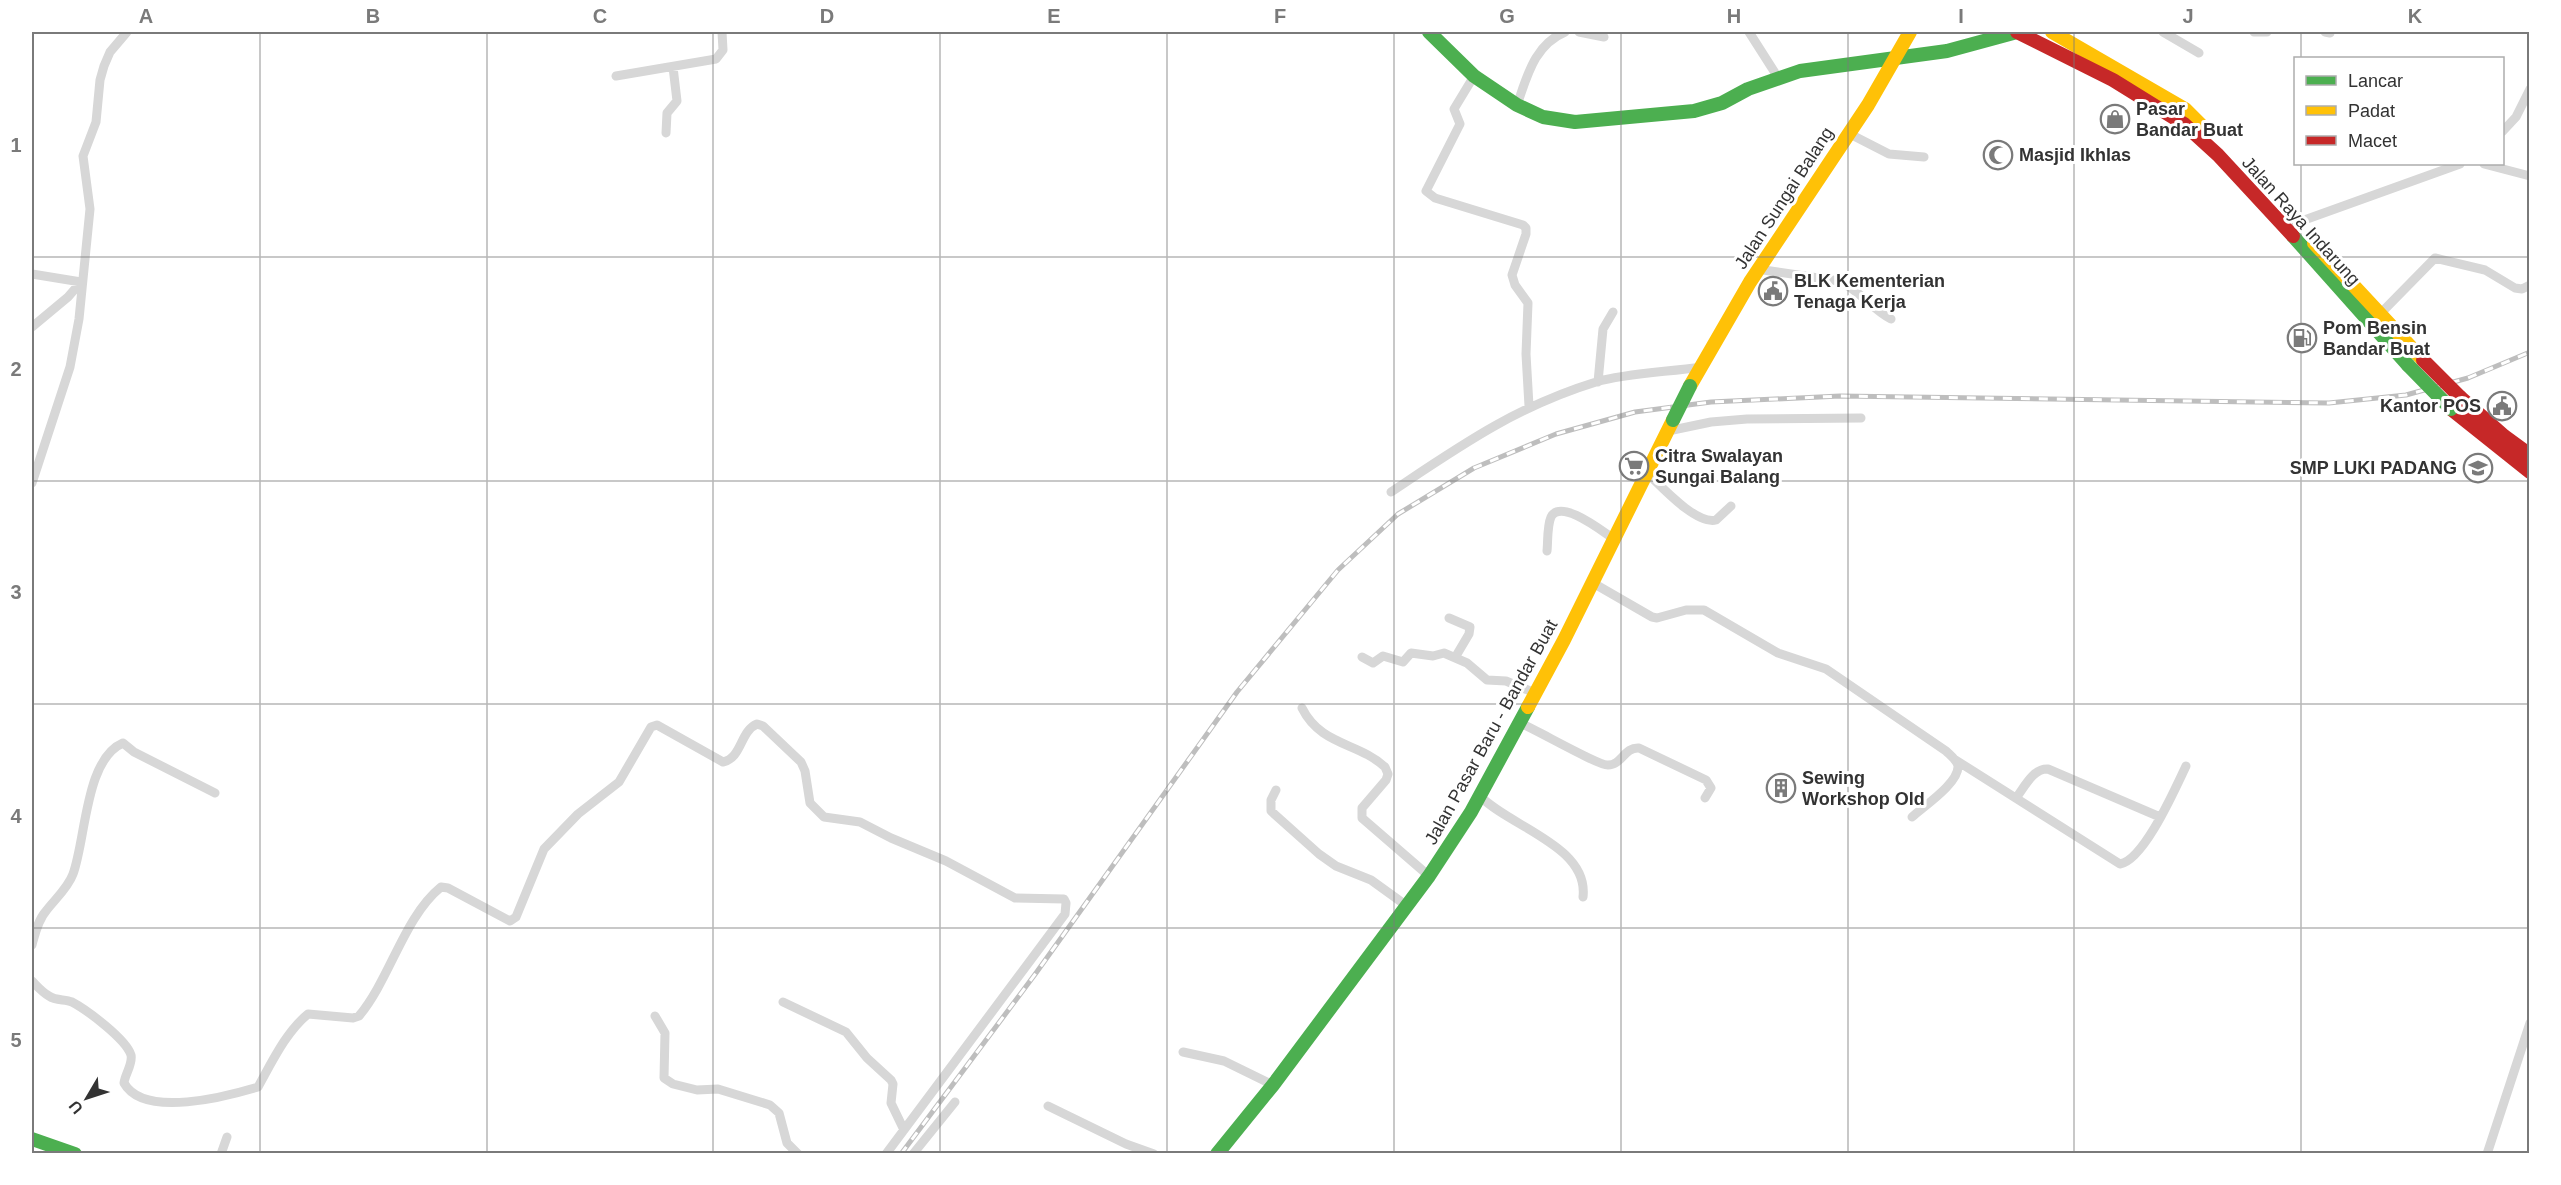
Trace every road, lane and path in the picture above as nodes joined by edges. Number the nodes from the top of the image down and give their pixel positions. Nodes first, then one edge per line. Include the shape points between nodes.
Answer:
1 (127, 32) edge
2 (722, 32) edge
3 (1429, 32) edge
4 (1564, 32) edge
5 (1579, 32) edge
6 (1749, 32) edge
7 (1910, 32) edge
8 (2017, 32) edge
9 (2054, 32) edge
10 (2163, 32) edge
11 (2254, 32) edge
12 (2266, 32) edge
13 (1604, 37) dead end
14 (2199, 53) dead end
15 (1897, 56) junction
16 (673, 67) junction
17 (616, 76) dead end
18 (1474, 76) junction
19 (1779, 79) junction
20 (2529, 89) edge
21 (1517, 105) junction
22 (2504, 130) edge
23 (666, 132) dead end
24 (1848, 133) junction
25 (1924, 157) dead end
26 (2457, 165) edge
27 (2488, 165) edge
28 (2529, 176) edge
29 (2296, 223) junction
30 (1757, 269) junction
31 (32, 274) edge
32 (81, 282) junction
33 (2529, 285) edge
34 (1613, 312) dead end
35 (2380, 314) junction
36 (1891, 319) dead end
37 (2391, 325) junction
38 (32, 327) edge
39 (2380, 335) junction
40 (1701, 367) junction
41 (1598, 382) junction
42 (1529, 406) junction
43 (1861, 418) dead end
44 (1670, 426) junction
45 (2529, 455) edge
46 (2529, 472) edge
47 (1647, 473) junction
48 (32, 483) edge
49 (1391, 492) dead end
50 (1731, 506) dead end
51 (1614, 539) junction
52 (1547, 551) dead end
53 (1593, 583) junction
54 (1449, 618) dead end
55 (1456, 656) junction
56 (1362, 657) dead end
57 (1535, 693) junction
58 (1302, 708) dead end
59 (1520, 723) junction
60 (1954, 759) junction
61 (2186, 766) dead end
62 (1276, 790) dead end
63 (215, 793) dead end
64 (1480, 796) junction
65 (1705, 798) dead end
66 (2016, 798) junction
67 (1912, 817) dead end
68 (2160, 817) junction
69 (1429, 876) junction
70 (1583, 897) dead end
71 (1407, 906) junction
72 (32, 945) edge
73 (32, 981) edge
74 (783, 1002) dead end
75 (655, 1016) dead end
76 (2529, 1023) edge
77 (1183, 1052) dead end
78 (1273, 1085) junction
79 (955, 1102) dead end
80 (1048, 1106) dead end
81 (904, 1130) junction
82 (226, 1137) dead end
83 (32, 1139) edge
84 (75, 1154) edge
85 (221, 1154) edge
86 (798, 1154) edge
87 (886, 1154) edge
88 (913, 1154) edge
89 (1154, 1154) edge
90 (1217, 1154) edge
91 (2487, 1154) edge

1 - 32 street via 104,66 96,122 83,156 90,209
2 - 16 street via 723,50 716,59
3 - 18 main road
4 - 21 street via 1553,36 1541,49
5 - 13 street
6 - 19 street
7 - 15 main road, Jalan Sungai Balang
8 - 15 main road via 1972,46
8 - 39 main road, Jalan Raya Indarung via 2113,80 2184,124 2291,233
9 - 29 main road, Jalan Raya Indarung via 2185,110
10 - 14 street
11 - 12 street
15 - 19 main road via 1800,71
15 - 24 main road, Jalan Sungai Balang
16 - 17 street
16 - 23 street via 677,101 667,113
18 - 21 main road
18 - 42 street via 1454,109 1460,124 1426,191 1435,198 1526,228 1512,275 1528,303
19 - 21 main road via 1694,111 1594,122 1544,117
20 - 22 street via 2516,117
24 - 25 street via 1889,154
24 - 30 main road, Jalan Sungai Balang
26 - 29 street
27 - 28 street
29 - 35 main road, Jalan Raya Indarung
30 - 36 street via 1839,281
30 - 40 main road, Jalan Sungai Balang
31 - 32 street
32 - 38 street
32 - 48 street via 70,367
33 - 35 street via 2515,288 2485,270 2435,258
34 - 41 street via 1603,329
35 - 37 main road, Jalan Raya Indarung
37 - 39 main road
37 - 45 main road, Jalan Raya Indarung, bridge via 2460,397
39 - 46 main road, Jalan Raya Indarung, bridge via 2451,409
40 - 41 street
40 - 44 main road, Jalan Sungai Balang, bridge
41 - 42 street
42 - 49 street via 1482,431
43 - 44 street via 1747,419
44 - 47 main road, Jalan Pasar Baru - Bandar Buat
47 - 50 street via 1675,500 1707,520 1716,520
47 - 51 main road, Jalan Pasar Baru - Bandar Buat
51 - 52 street via 1563,510 1557,511 1550,519
51 - 53 main road, Jalan Pasar Baru - Bandar Buat
53 - 57 main road, Jalan Pasar Baru - Bandar Buat
53 - 60 street via 1652,617 1704,610 1778,653 1826,669
54 - 55 street via 1470,627
55 - 56 street via 1412,653 1403,662 1383,656 1373,663
55 - 57 street via 1487,680 1506,681
57 - 59 main road, Jalan Pasar Baru - Bandar Buat
58 - 69 street via 1322,733 1385,767 1386,780 1362,808 1362,818
59 - 64 main road, Jalan Pasar Baru - Bandar Buat
59 - 65 street via 1607,766 1639,748 1706,780 1711,788
60 - 66 street
60 - 67 street via 1958,770 1948,785
61 - 68 street
62 - 71 street via 1271,811 1288,827 1336,866 1371,880
63 - 72 street via 123,743 117,746 100,766 93,782 73,875 44,912
64 - 69 main road, Jalan Pasar Baru - Bandar Buat
64 - 70 street via 1574,861 1582,878
66 - 68 street via 2042,768
66 - 68 street via 2120,864 2130,861
69 - 71 main road, Jalan Pasar Baru - Bandar Buat
71 - 78 main road, Jalan Pasar Baru - Bandar Buat
73 - 81 street via 46,995 69,1001 102,1023 125,1046 131,1060 124,1083 142,1096 163,1104 220,1098 258,1087 277,1053 308,1014 359,1016 427,901 441,887 510,921 516,917 544,849 578,814 619,782 651,727 657,725 723,762 734,755 749,728 757,724 764,726 801,762 810,803 824,817 860,822 1016,898 1047,897 1064,899 1066,903 1065,914
74 - 81 street via 853,1038 867,1058 891,1080 891,1103
75 - 86 street via 664,1033 664,1078 673,1084 697,1090 718,1089 770,1105 779,1113 788,1143
76 - 91 street
77 - 78 street via 1224,1061
78 - 90 main road, Jalan Pasar Baru - Bandar Buat
79 - 88 street
80 - 89 street
81 - 87 street
82 - 85 street
83 - 84 main road

